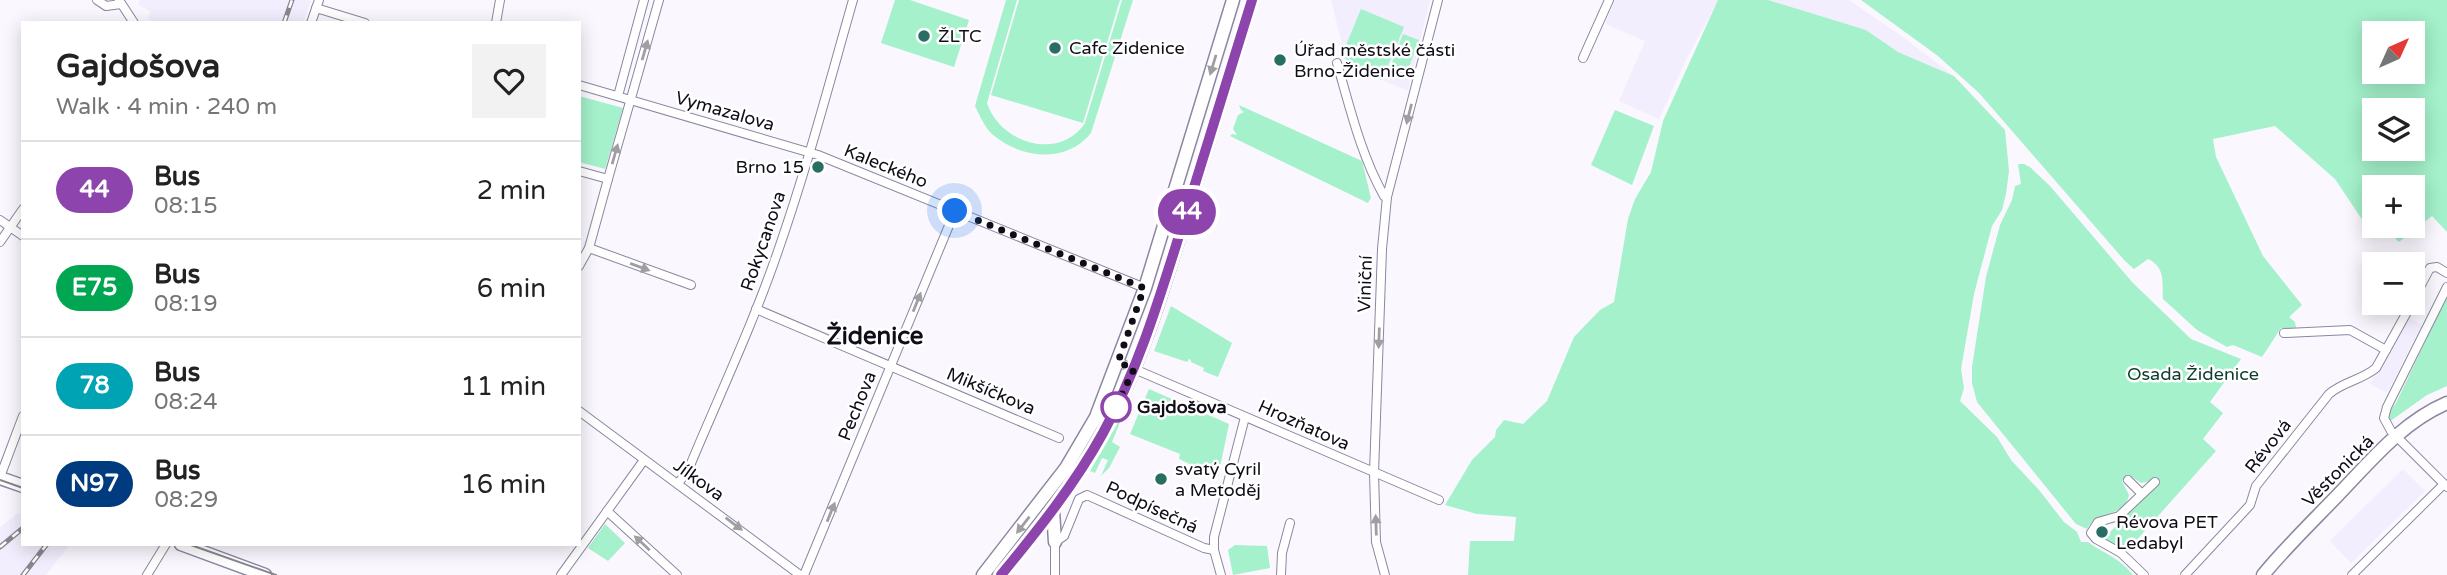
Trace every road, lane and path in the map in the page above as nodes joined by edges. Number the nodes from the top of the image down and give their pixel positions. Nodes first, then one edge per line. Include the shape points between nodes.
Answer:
1 (97, 0) edge
2 (500, 0) edge
3 (644, 0) edge
4 (659, 0) edge
5 (853, 0) edge
6 (1233, 0) edge
7 (1252, 0) edge
8 (1438, 0) edge
9 (1608, 0) edge
10 (120, 2) edge
11 (317, 4) edge
12 (133, 21) edge
13 (312, 21) edge
14 (360, 21) edge
15 (496, 21) edge
16 (1583, 58) dead end
17 (1337, 63) dead end
18 (581, 86) edge
19 (618, 96) junction
20 (631, 100) junction
21 (810, 152) junction
22 (581, 172) edge
23 (608, 179) junction
24 (1387, 197) junction
25 (955, 211) junction
26 (21, 212) edge
27 (0, 220) edge
28 (10, 227) junction
29 (21, 235) edge
30 (0, 242) edge
31 (589, 248) junction
32 (581, 262) edge
33 (2447, 273) edge
34 (2425, 278) edge
35 (691, 285) dead end
36 (2447, 287) edge
37 (1144, 288) junction
38 (756, 309) junction
39 (2405, 315) edge
40 (2284, 333) dead end
41 (2386, 350) junction
42 (1118, 362) junction
43 (891, 365) junction
44 (1134, 369) junction
45 (2447, 403) edge
46 (581, 413) edge
47 (1245, 417) junction
48 (21, 420) edge
49 (2396, 436) junction
50 (1059, 438) dead end
51 (643, 460) junction
52 (1374, 473) junction
53 (0, 477) edge
54 (2128, 480) dead end
55 (2155, 482) dead end
56 (678, 484) junction
57 (21, 485) edge
58 (2445, 486) edge
59 (2143, 494) junction
60 (1439, 500) dead end
61 (607, 510) junction
62 (1053, 510) junction
63 (1290, 523) dead end
64 (581, 542) edge
65 (1055, 542) junction
66 (165, 546) edge
67 (186, 546) edge
68 (578, 546) edge
69 (1214, 550) junction
70 (147, 575) edge
71 (262, 575) edge
72 (561, 575) edge
73 (677, 575) edge
74 (802, 575) edge
75 (983, 575) edge
76 (1001, 575) edge
77 (1055, 575) edge
78 (1221, 575) edge
79 (1281, 575) edge
80 (1385, 575) edge
81 (2144, 575) edge
82 (2185, 575) edge
83 (2263, 575) edge
84 (2352, 575) edge

1 - 10 street via 106,6
2 - 15 street
3 - 19 street
20 -> 4 street
5 - 21 street, Rokycanova
6 -> 37 main road
7 - 44 main road
8 -> 24 street, Viniční
9 - 16 street
10 - 12 street
11 - 13 street
11 - 14 street
17 - 24 street via 1360,142 1374,179
18 - 19 street, Vymazalova
19 - 20 street, Vymazalova
20 - 21 street, Vymazalova
23 -> 20 street
21 - 25 street, Kaleckého
21 - 38 street, Rokycanova
22 - 23 street
23 - 31 street
24 -> 52 street, Viniční
25 - 37 street, Kaleckého
43 -> 25 street, Pechova
26 - 28 street
27 - 28 street
28 - 29 street
28 - 30 street
31 - 32 street
31 -> 35 street
33 - 34 street, Révová via 2430,268
36 - 49 street via 2384,414
37 - 42 main road
38 - 43 street, Mikšíčkova
38 - 56 street, Rokycanova via 689,468
39 - 41 street, Révová
40 - 41 street via 2350,330
41 - 82 street, Révová via 2367,375 2329,394 2256,486 2250,505
42 - 44 street, Hrozňatova
42 -> 75 main road via 1078,451
43 - 50 street, Mikšíčkova
74 -> 43 street, Pechova
44 - 47 street, Hrozňatova
44 - 62 main road via 1102,435
45 - 49 main road, Věstonická
46 - 51 street, Jílkova
47 - 52 street, Hrozňatova
47 - 69 street
48 - 53 street
49 - 58 street
49 - 83 main road, Věstonická
51 - 56 street, Jílkova
51 - 61 street
52 - 60 street, Hrozňatova
80 -> 52 street, Viniční via 1376,542
53 - 57 main road
54 - 59 street
55 - 59 street
56 -> 74 street, Jílkova
58 - 84 street
59 - 81 street via 2119,516 2098,522 2091,533
61 - 64 street
73 -> 61 street
62 - 65 main road
62 - 76 main road
63 - 79 street
65 - 69 street, Podpísečná via 1064,536 1079,499 1087,495
65 - 77 street
66 - 70 street
67 - 71 main road
68 - 72 street
69 - 78 street

